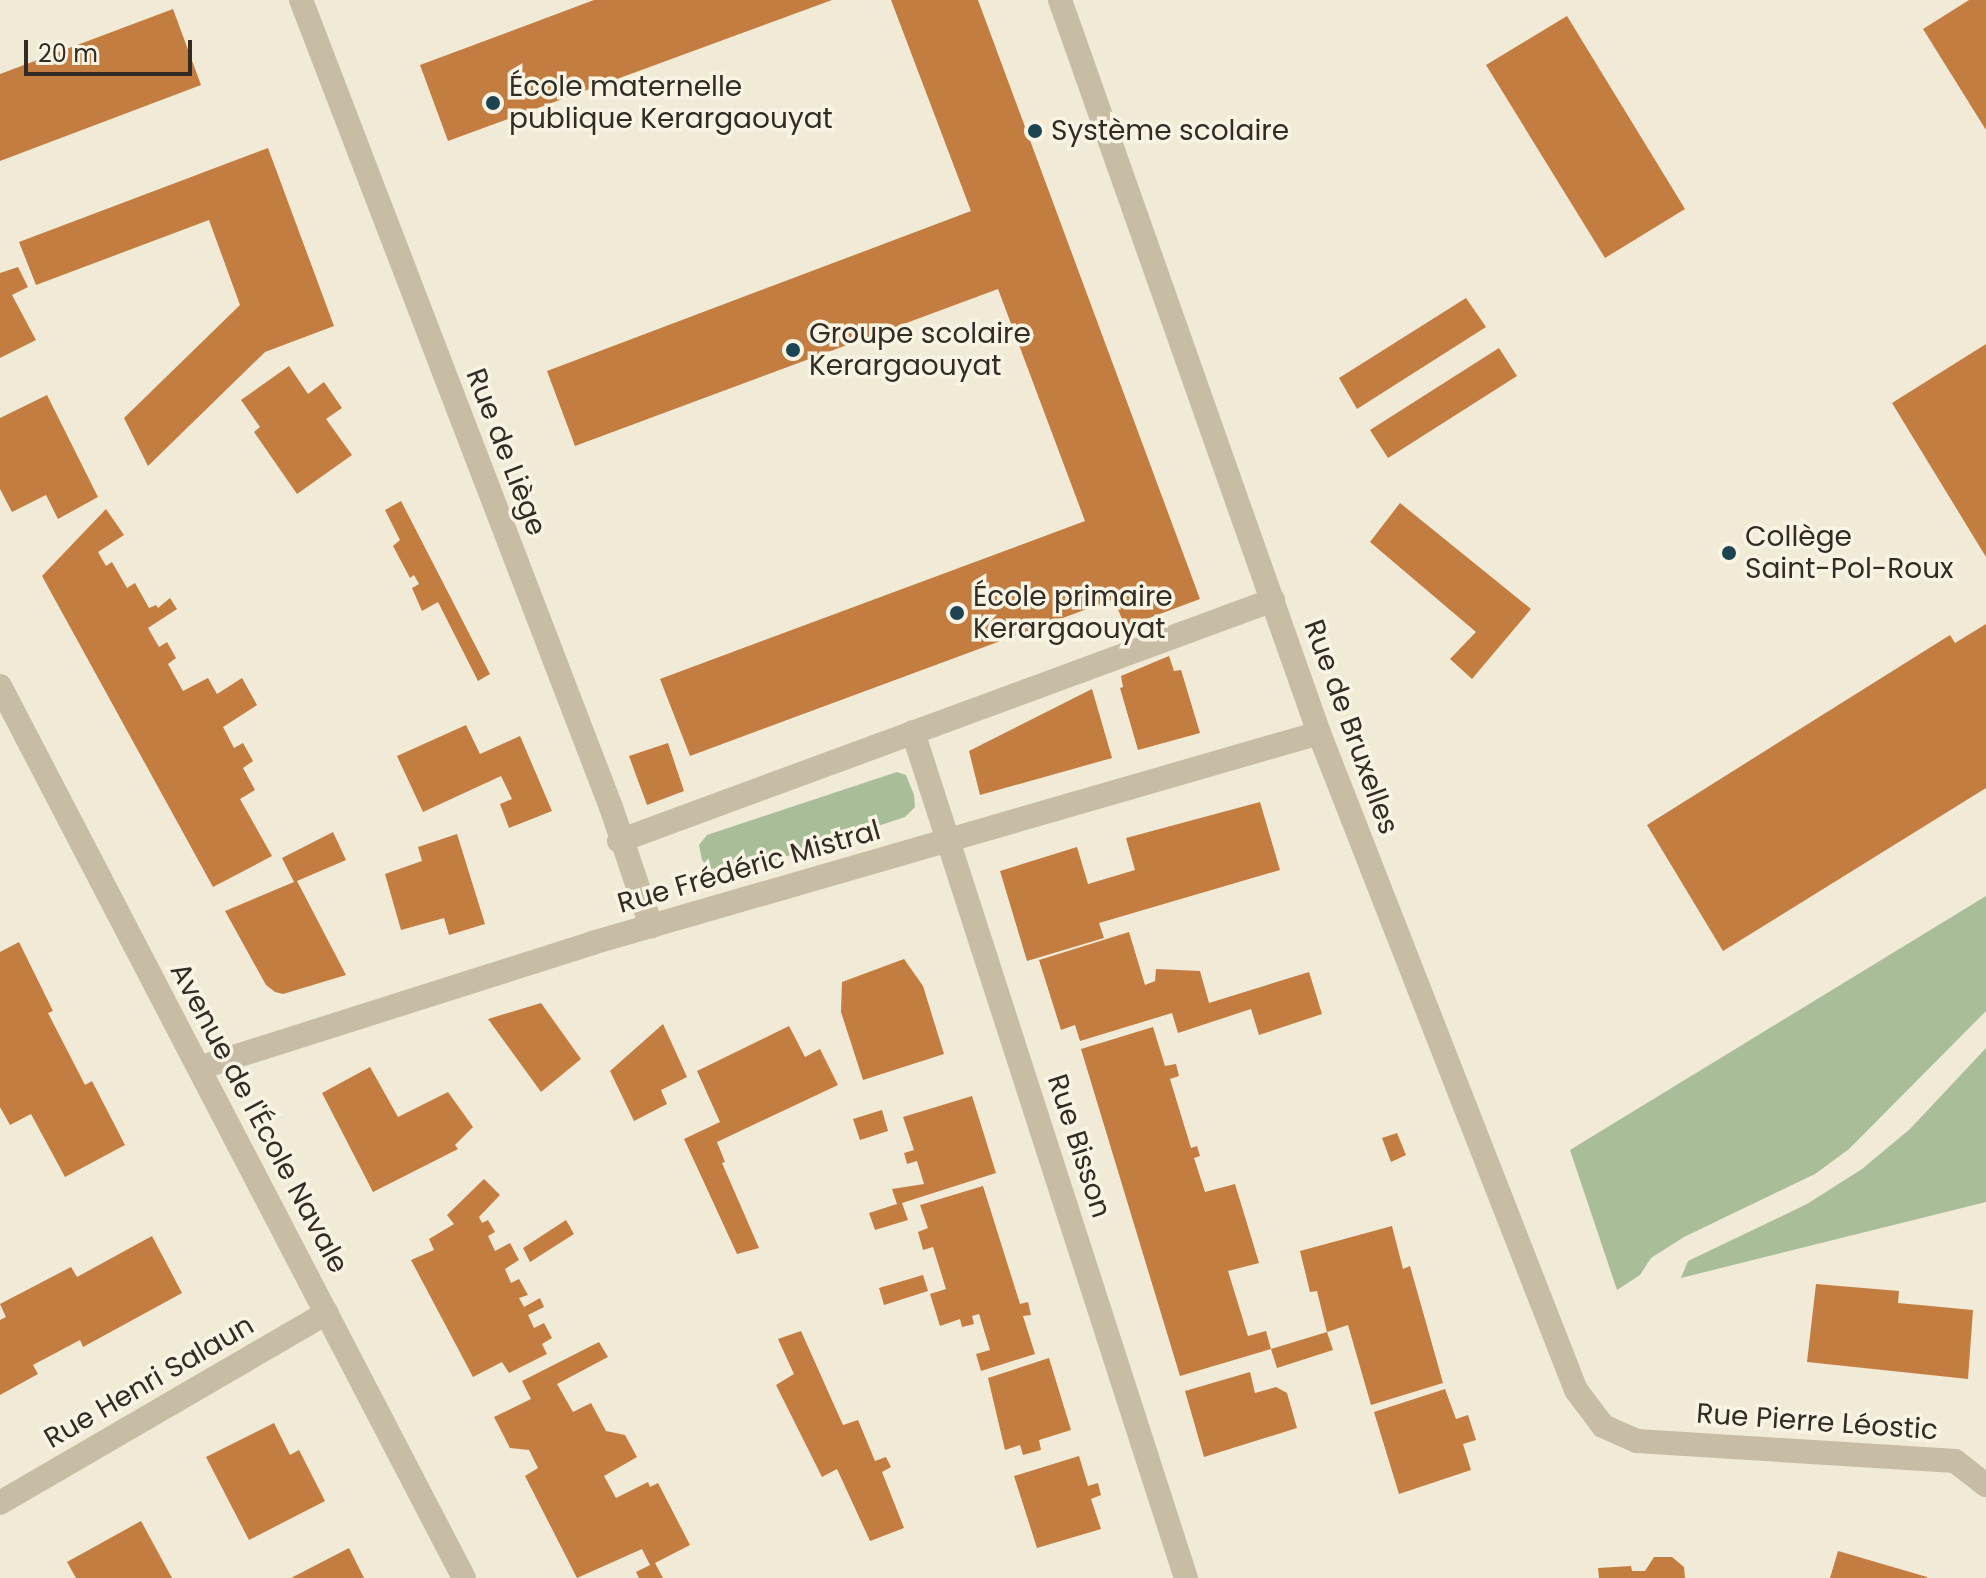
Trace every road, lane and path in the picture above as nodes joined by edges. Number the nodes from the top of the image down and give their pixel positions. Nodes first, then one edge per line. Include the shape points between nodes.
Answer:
1 (301, 0) edge
2 (1060, 0) edge
3 (1273, 600) junction
4 (0, 686) edge
5 (913, 732) junction
6 (1319, 733) junction
7 (619, 841) junction
8 (950, 841) junction
9 (651, 926) junction
10 (199, 1068) junction
11 (327, 1313) junction
12 (1637, 1441) joint
13 (1986, 1485) edge
14 (0, 1503) edge
15 (464, 1578) edge
16 (1186, 1578) edge

1 - 7 street, Rue de Liège via 611,807
2 - 3 street, Rue de Bruxelles
3 - 5 street
3 - 6 street, Rue de Bruxelles
4 - 10 street, Avenue de l'École Navale
5 - 7 street
5 - 8 street, Rue Bisson
6 - 8 street, Rue Frédéric Mistral
6 - 12 street, Rue de Bruxelles via 1576,1390 1603,1426
7 - 9 street, Rue de Liège
8 - 9 street, Rue Frédéric Mistral
8 - 16 street, Rue Bisson
9 - 10 street, Rue Frédéric Mistral
10 - 11 street, Avenue de l'École Navale
11 - 14 street, Rue Henri Salaun
11 - 15 street, Avenue de l'École Navale
12 - 13 street, Rue Pierre Léostic via 1955,1461

